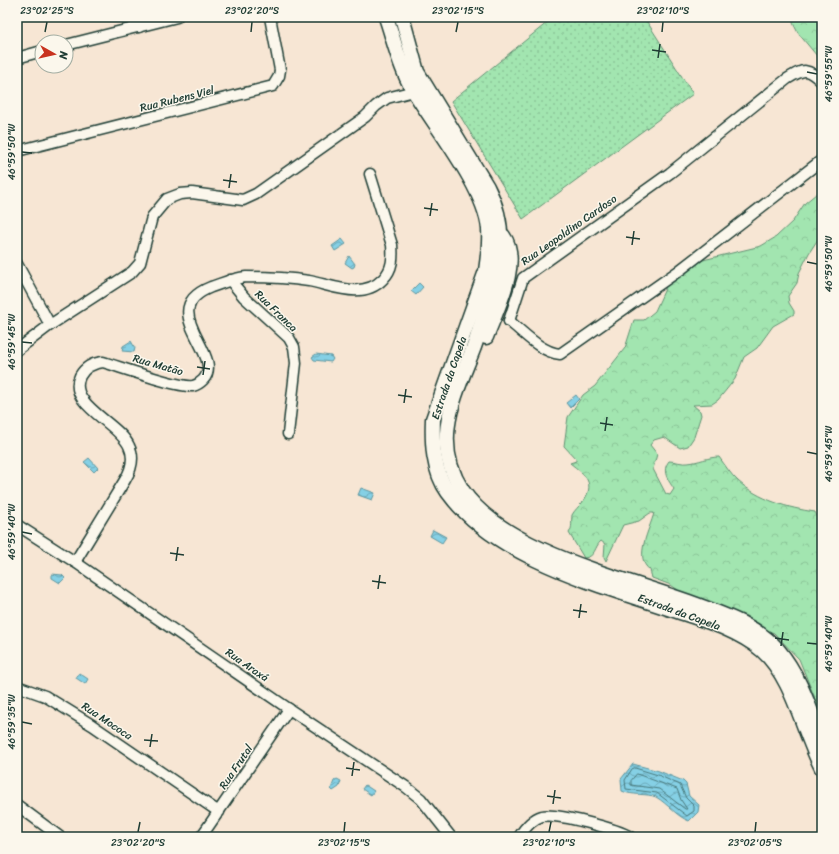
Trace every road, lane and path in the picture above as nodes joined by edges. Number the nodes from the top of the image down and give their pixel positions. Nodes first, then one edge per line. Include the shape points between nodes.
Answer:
1 (131, 17) edge
2 (177, 17) edge
3 (270, 17) edge
4 (386, 17) edge
5 (402, 17) edge
6 (139, 27) junction
7 (74, 43) edge
8 (34, 54) edge
9 (17, 58) edge
10 (822, 82) edge
11 (414, 91) junction
12 (17, 151) edge
13 (822, 160) edge
14 (370, 174) dead end
15 (501, 232) junction
16 (509, 261) junction
17 (17, 264) edge
18 (523, 278) junction
19 (230, 280) junction
20 (509, 320) junction
21 (491, 324) junction
22 (50, 325) junction
23 (467, 349) junction
24 (17, 350) edge
25 (288, 434) dead end
26 (17, 525) edge
27 (75, 562) junction
28 (17, 686) edge
29 (289, 709) junction
30 (822, 741) edge
31 (822, 768) edge
32 (17, 805) edge
33 (219, 812) junction
34 (60, 837) edge
35 (201, 837) edge
36 (451, 837) edge
37 (519, 837) edge
38 (630, 837) edge

1 - 6 street
2 - 6 street
3 - 12 street, Rua Rubens Viel via 280,70 272,86
4 - 11 main road, Estrada da Capela via 402,66
5 - 15 main road, Estrada da Capela via 418,72 496,203
6 - 7 street
8 - 9 street
10 - 18 street, Rua Leopoldino Cardoso via 806,70 794,75 670,173
11 - 22 street via 387,98 365,117 256,194 242,200 192,193 166,199 152,217 138,266
11 - 23 main road, Estrada da Capela via 463,165 482,202 489,227 486,271
13 - 20 street via 680,270 560,354 545,350
14 - 19 street, Rua Matão via 392,245 393,256 386,276 378,284 358,291 308,281 268,277
15 - 16 main road via 511,253
15 - 23 main road, Estrada da Capela via 501,250 491,297
16 - 18 street
16 - 21 main road via 504,293
17 - 22 street
18 - 20 street, Rua Leopoldino Cardoso
19 - 25 street, Rua Franca via 244,297 289,338 294,347 296,363
19 - 27 street, Rua Matão via 204,290 194,298 189,309 189,321 207,359 206,377 200,383 186,386 102,362 88,366 79,378 82,400 125,438 132,459 125,480
20 - 21 street
21 - 23 main road via 476,358
22 - 24 street
23 - 30 main road, Estrada da Capela via 449,411 446,438 452,471 462,490 480,510 496,525 553,555 679,598 751,627 778,651 788,664 802,690
23 - 31 main road, Estrada da Capela via 433,419 434,456 448,491 484,529 509,546 590,580 721,626 753,644 780,673
26 - 27 street, Rua Araxá
27 - 29 street, Rua Araxá
28 - 33 street, Rua Mococa via 45,696 92,725
29 - 33 street, Rua Frutal
29 - 36 street, Rua Araxá via 421,799
32 - 34 street
33 - 35 street, Rua Frutal
37 - 38 street via 524,829 542,816 572,819

